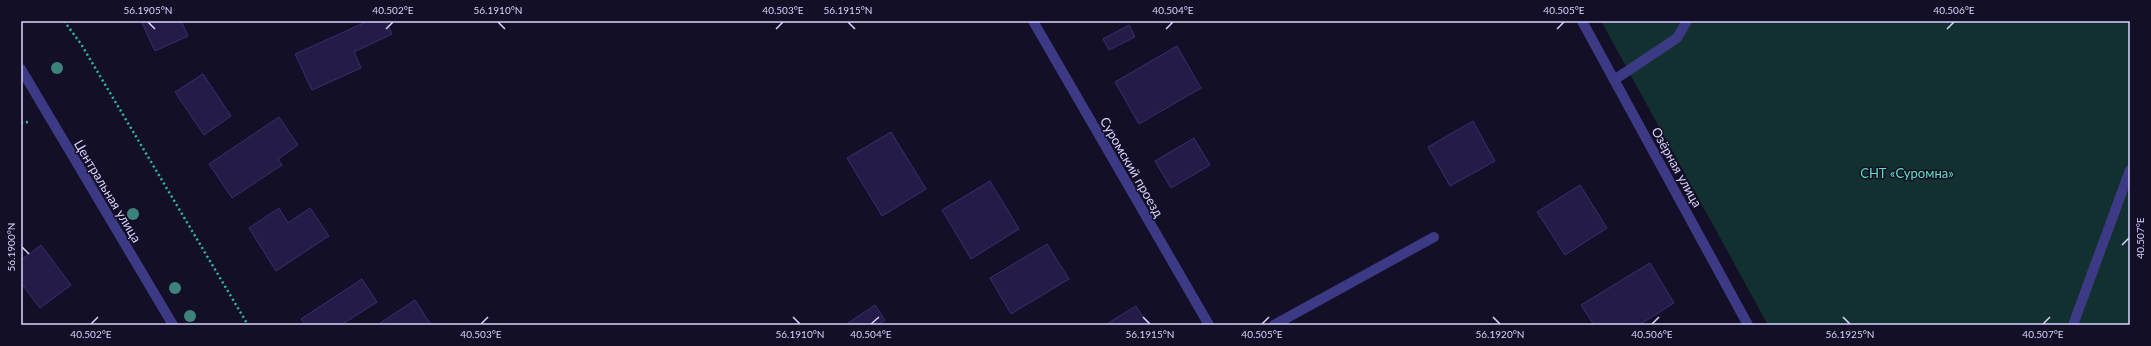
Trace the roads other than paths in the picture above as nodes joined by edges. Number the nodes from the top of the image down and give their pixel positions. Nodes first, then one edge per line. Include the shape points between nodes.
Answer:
1 (1033, 21) edge
2 (1582, 21) edge
3 (1687, 21) edge
4 (21, 69) edge
5 (1614, 80) junction
6 (2130, 170) edge
7 (1434, 237) dead end
8 (173, 325) edge
9 (1209, 325) edge
10 (1274, 325) edge
11 (1748, 325) edge
12 (2073, 325) edge

1 - 9 street, Суромский проезд
2 - 5 street, Озёрная улица
3 - 5 street via 1677,38
4 - 8 street, Центральная улица
5 - 11 street, Озёрная улица
6 - 12 street
7 - 10 street

